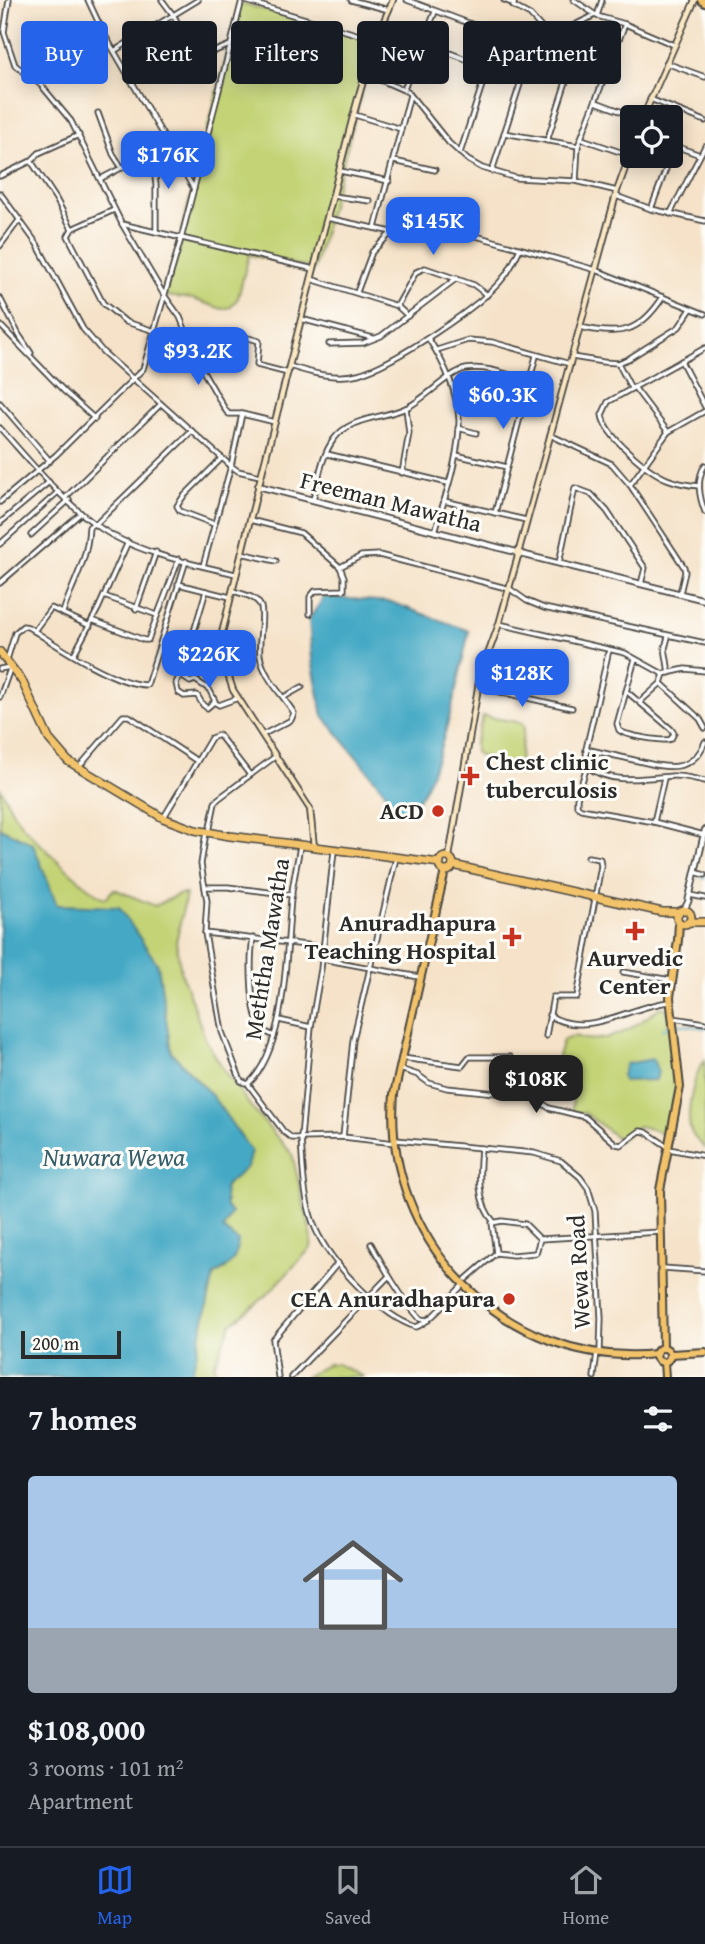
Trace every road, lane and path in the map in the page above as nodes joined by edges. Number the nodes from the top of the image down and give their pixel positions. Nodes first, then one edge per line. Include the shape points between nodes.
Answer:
1 (9, 0) edge
2 (88, 0) edge
3 (162, 0) edge
4 (198, 0) edge
5 (242, 0) edge
6 (351, 0) edge
7 (393, 0) edge
8 (407, 0) edge
9 (504, 0) edge
10 (574, 0) edge
11 (602, 0) edge
12 (695, 0) edge
13 (515, 2) edge
14 (389, 10) junction
15 (435, 12) junction
16 (174, 16) junction
17 (596, 16) junction
18 (98, 21) edge
19 (237, 21) edge
20 (384, 21) edge
21 (431, 21) edge
22 (535, 21) edge
23 (585, 21) edge
24 (463, 22) edge
25 (625, 24) junction
26 (3, 25) edge
27 (357, 34) edge
28 (108, 41) edge
29 (231, 44) edge
30 (674, 45) junction
31 (231, 48) edge
32 (114, 51) junction
33 (449, 53) edge
34 (666, 63) junction
35 (705, 77) edge
36 (364, 84) edge
37 (392, 84) edge
38 (406, 84) edge
39 (520, 84) edge
40 (566, 84) edge
41 (404, 89) junction
42 (411, 95) junction
43 (650, 99) junction
44 (596, 102) junction
45 (648, 105) edge
46 (620, 111) edge
47 (98, 113) dead end
48 (355, 115) junction
49 (705, 121) edge
50 (401, 129) junction
51 (504, 133) junction
52 (79, 135) junction
53 (582, 139) junction
54 (547, 141) junction
55 (166, 145) junction
56 (578, 146) junction
57 (705, 146) edge
58 (683, 149) edge
59 (152, 152) junction
60 (620, 152) edge
61 (460, 153) junction
62 (700, 155) junction
63 (31, 161) junction
64 (394, 161) junction
65 (122, 168) junction
66 (625, 168) edge
67 (665, 168) edge
68 (435, 170) dead end
69 (340, 171) junction
70 (492, 171) junction
71 (0, 176) edge
72 (99, 179) junction
73 (389, 181) junction
74 (576, 181) junction
75 (194, 189) junction
76 (0, 193) edge
77 (617, 194) junction
78 (333, 196) junction
79 (370, 201) dead end
80 (651, 209) junction
81 (114, 210) junction
82 (670, 214) junction
83 (327, 218) junction
84 (19, 219) junction
85 (705, 221) edge
86 (121, 224) junction
87 (375, 228) junction
88 (72, 229) junction
89 (156, 232) junction
90 (392, 232) junction
91 (181, 239) junction
92 (0, 246) edge
93 (520, 249) junction
94 (314, 269) junction
95 (596, 270) junction
96 (457, 278) junction
97 (312, 279) junction
98 (357, 292) junction
99 (164, 295) junction
100 (487, 295) junction
101 (663, 297) junction
102 (0, 298) edge
103 (397, 306) junction
104 (691, 309) junction
105 (705, 314) edge
106 (408, 316) junction
107 (301, 319) junction
108 (0, 325) edge
109 (580, 327) junction
110 (155, 331) junction
111 (245, 337) dead end
112 (375, 338) junction
113 (428, 338) junction
114 (328, 344) dead end
115 (705, 348) edge
116 (436, 351) junction
117 (536, 356) junction
118 (572, 356) junction
119 (34, 358) junction
120 (681, 361) junction
121 (618, 363) junction
122 (570, 365) junction
123 (289, 366) junction
124 (288, 373) junction
125 (449, 377) junction
126 (134, 379) junction
127 (530, 381) junction
128 (632, 388) junction
129 (0, 404) edge
130 (161, 404) junction
131 (406, 408) junction
132 (705, 409) edge
133 (242, 414) junction
134 (95, 419) junction
135 (275, 422) junction
136 (0, 428) edge
137 (458, 428) junction
138 (192, 431) junction
139 (668, 432) junction
140 (476, 433) dead end
141 (550, 435) junction
142 (327, 454) junction
143 (456, 455) junction
144 (222, 458) junction
145 (50, 461) junction
146 (705, 465) edge
147 (231, 466) junction
148 (645, 466) junction
149 (507, 467) junction
150 (39, 470) junction
151 (402, 473) junction
152 (260, 476) junction
153 (48, 482) junction
154 (448, 482) junction
155 (631, 485) junction
156 (258, 486) junction
157 (699, 486) junction
158 (59, 491) junction
159 (67, 499) junction
160 (313, 500) junction
161 (444, 501) junction
162 (0, 502) edge
163 (705, 512) edge
164 (81, 513) junction
165 (495, 513) junction
166 (250, 520) junction
167 (526, 520) junction
168 (0, 523) edge
169 (95, 524) junction
170 (214, 524) junction
171 (435, 531) junction
172 (31, 536) dead end
173 (128, 542) junction
174 (0, 544) edge
175 (156, 552) junction
176 (242, 553) junction
177 (519, 553) junction
178 (179, 559) junction
179 (186, 561) junction
180 (276, 561) dead end
181 (559, 563) junction
182 (203, 566) junction
183 (340, 567) junction
184 (236, 574) junction
185 (0, 583) edge
186 (178, 584) junction
187 (641, 584) junction
188 (510, 589) junction
189 (232, 591) junction
190 (206, 592) junction
191 (680, 593) junction
192 (104, 596) junction
193 (231, 597) junction
194 (705, 600) edge
195 (136, 609) junction
196 (63, 612) junction
197 (310, 614) dead end
198 (157, 615) junction
199 (92, 620) junction
200 (499, 624) junction
201 (90, 626) junction
202 (34, 631) junction
203 (668, 637) junction
204 (705, 643) edge
205 (159, 650) junction
206 (609, 650) junction
207 (0, 652) edge
208 (74, 655) junction
209 (175, 655) junction
210 (635, 659) junction
211 (190, 661) junction
212 (9, 663) junction
213 (0, 669) edge
214 (705, 671) edge
215 (667, 673) junction
216 (180, 675) junction
217 (228, 675) junction
218 (662, 683) junction
219 (302, 687) dead end
220 (478, 687) junction
221 (626, 691) junction
222 (0, 697) edge
223 (284, 697) junction
224 (238, 698) junction
225 (639, 702) junction
226 (216, 703) junction
227 (572, 708) dead end
228 (705, 728) edge
229 (262, 735) junction
230 (705, 742) edge
231 (586, 748) junction
232 (276, 756) junction
233 (197, 761) junction
234 (587, 766) junction
235 (78, 768) junction
236 (250, 775) junction
237 (664, 778) junction
238 (705, 781) edge
239 (163, 818) junction
240 (654, 822) junction
241 (207, 832) junction
242 (704, 833) edge
243 (300, 845) junction
244 (314, 846) junction
245 (335, 849) junction
246 (397, 857) junction
247 (449, 857) junction
248 (588, 857) dead end
249 (439, 863) junction
250 (453, 866) junction
251 (445, 871) junction
252 (695, 872) junction
253 (705, 875) edge
254 (205, 887) junction
255 (292, 895) junction
256 (596, 895) junction
257 (690, 895) junction
258 (705, 898) edge
259 (684, 917) junction
260 (705, 921) edge
261 (205, 933) junction
262 (253, 938) junction
263 (287, 942) junction
264 (323, 947) junction
265 (322, 959) junction
266 (370, 967) junction
267 (623, 972) dead end
268 (421, 978) junction
269 (671, 980) junction
270 (670, 1002) junction
271 (549, 1016) junction
272 (671, 1017) junction
273 (279, 1020) junction
274 (705, 1023) edge
275 (311, 1027) junction
276 (274, 1036) junction
277 (546, 1036) dead end
278 (510, 1057) dead end
279 (402, 1058) junction
280 (400, 1069) junction
281 (248, 1084) junction
282 (343, 1137) junction
283 (302, 1138) junction
284 (395, 1141) junction
285 (481, 1148) junction
286 (667, 1148) junction
287 (705, 1156) edge
288 (494, 1222) junction
289 (662, 1232) junction
290 (597, 1235) junction
291 (540, 1239) junction
292 (371, 1244) dead end
293 (496, 1253) junction
294 (338, 1263) junction
295 (663, 1268) junction
296 (705, 1270) edge
297 (388, 1277) junction
298 (464, 1281) junction
299 (367, 1298) junction
300 (428, 1320) junction
301 (663, 1347) junction
302 (598, 1352) junction
303 (705, 1352) edge
304 (656, 1354) junction
305 (671, 1354) junction
306 (664, 1362) junction
307 (278, 1377) edge
308 (291, 1377) edge
309 (594, 1377) edge
310 (665, 1377) edge

1 - 26 street
2 - 18 street
3 - 16 street
4 - 16 street
5 - 19 street
5 - 27 street
6 - 14 street
7 - 14 main road
8 - 15 street
9 - 13 street
10 - 17 street
11 - 17 street
12 - 30 main road
13 - 22 street via 513,6
14 - 20 main road
15 - 21 street
15 - 24 street
16 - 29 street via 197,57
16 - 32 street
17 - 23 street
17 - 25 street
25 - 30 street
25 - 44 street
26 - 52 street via 15,65 53,97
28 - 32 street
30 - 34 main road
31 - 75 street
32 - 55 street
33 - 61 street via 486,73
34 - 35 street
34 - 43 main road
36 - 48 main road
37 - 41 street
38 - 41 street
39 - 51 street
40 - 54 street
41 - 42 street
42 - 50 street
42 - 61 street
43 - 45 main road
43 - 49 street
44 - 46 street
44 - 53 street
47 - 65 street
48 - 50 street
48 - 69 main road
50 - 64 street
51 - 54 street
51 - 70 street
52 - 63 street
52 - 72 street
53 - 56 street
53 - 60 street
54 - 56 street
55 - 59 street
55 - 75 street
56 - 74 street
57 - 62 street
58 - 62 street
59 - 65 street
59 - 89 street
61 - 70 street via 474,165
62 - 82 street
63 - 71 street
63 - 88 street
64 - 68 street
64 - 73 street
65 - 72 street
66 - 77 main road
67 - 80 street
69 - 73 street
69 - 78 main road
70 - 74 street via 516,178
72 - 81 street
73 - 87 street
74 - 77 street
75 - 91 street
76 - 84 street
77 - 80 street
77 - 95 main road
78 - 79 street
78 - 83 main road
80 - 82 street
81 - 86 street
81 - 88 street
82 - 85 street
83 - 87 street
83 - 94 main road
84 - 92 street
84 - 126 street via 83,329
86 - 89 street
86 - 99 street
87 - 90 street
88 - 110 street via 68,236 103,303 126,322
89 - 91 street
90 - 93 street via 441,226
90 - 98 street via 372,252
91 - 94 street
91 - 99 street
93 - 95 street
93 - 100 street via 505,277
94 - 97 main road
95 - 101 street
95 - 109 main road
96 - 100 street
96 - 103 street via 432,269 420,270
96 - 106 street
97 - 98 street
97 - 107 main road
98 - 103 street
99 - 110 street
99 - 133 street via 180,317 199,364 226,411
100 - 113 street
101 - 104 street
101 - 109 street via 649,316 623,332
102 - 119 street
103 - 106 street
104 - 105 street
104 - 121 street via 679,327
106 - 112 street
107 - 112 street
107 - 123 main road
108 - 119 street
109 - 118 main road
110 - 126 street via 143,369
111 - 124 street via 259,341 257,365
112 - 114 street
113 - 116 street
113 - 123 street via 356,375 327,376
115 - 120 street
116 - 117 street via 468,340 492,342
116 - 125 street
117 - 122 street
117 - 127 street
118 - 121 street
118 - 122 main road
119 - 134 street
120 - 128 street
120 - 132 street
121 - 128 street
122 - 141 main road
123 - 124 main road
124 - 135 main road
125 - 127 street via 477,367
125 - 131 street
125 - 137 street
126 - 130 street
126 - 134 street
127 - 149 street
128 - 139 street
128 - 148 street via 608,402 603,421
129 - 145 street
130 - 138 street
130 - 159 street
131 - 142 street via 344,429
131 - 151 street via 409,433
132 - 139 street
133 - 135 street
133 - 147 street
134 - 145 street
135 - 152 main road
136 - 150 street
137 - 140 street
137 - 143 street
138 - 144 street
138 - 169 street
139 - 148 street
141 - 155 street via 612,464
141 - 167 main road
142 - 151 street
142 - 160 street
143 - 149 street
143 - 154 street
144 - 147 street
144 - 170 street via 177,506
145 - 150 street
146 - 157 street
147 - 152 street
147 - 170 street
148 - 155 street
148 - 157 street via 668,479
149 - 165 street
150 - 153 street
150 - 162 street
151 - 154 street
152 - 156 main road
153 - 158 street
153 - 168 street
154 - 161 street
155 - 191 street via 684,567
156 - 160 street, Freeman Mawatha
156 - 166 main road
157 - 163 street
158 - 159 street
158 - 174 street
159 - 164 street
159 - 172 street
160 - 171 street, Freeman Mawatha
161 - 165 street
161 - 171 street
164 - 169 street
164 - 185 street
165 - 167 street
166 - 176 main road
166 - 183 street via 301,533
167 - 177 main road
169 - 173 street
169 - 196 street via 89,527 84,563
170 - 182 street
171 - 177 street, Freeman Mawatha
173 - 175 street
173 - 192 street
175 - 178 street
175 - 195 street
176 - 180 street
176 - 184 main road
177 - 181 street, Freeman Mawatha
177 - 188 main road
178 - 179 street
178 - 198 street
179 - 182 street
179 - 186 street
181 - 187 street, Freeman Mawatha
181 - 187 street via 575,488 591,494 607,512 645,568
182 - 184 street
183 - 188 street via 361,556 379,555
183 - 197 street via 344,590 315,591 310,597
184 - 189 main road
186 - 190 street
186 - 205 street
187 - 191 street, Freeman Mawatha
188 - 200 main road
188 - 203 street via 544,608
189 - 193 main road
189 - 223 street via 252,597 262,609 260,658
190 - 193 street
190 - 211 street
191 - 194 street, Freeman Mawatha
192 - 195 street
192 - 199 street
193 - 217 main road via 222,633
195 - 198 street
196 - 201 street
196 - 202 street via 51,608
198 - 199 street via 148,640
199 - 201 street
200 - 206 street
200 - 220 main road
201 - 208 street
202 - 208 street
202 - 212 street via 28,627 15,633
203 - 204 street
203 - 215 street
205 - 208 street via 147,685
205 - 209 street
206 - 210 street
206 - 231 street
207 - 212 highway
209 - 211 street
209 - 216 street
210 - 215 street
210 - 221 street
211 - 217 street
212 - 213 street
212 - 222 street
212 - 235 highway via 49,739
214 - 215 street
215 - 218 street
216 - 226 street via 209,689
216 - 226 street via 178,692 197,695 207,708
217 - 224 main road
218 - 225 street
218 - 228 street
219 - 223 street
220 - 227 street
220 - 247 main road
221 - 225 street
221 - 225 street via 619,730 671,739 673,730
223 - 229 street via 294,716
224 - 226 street via 224,705
224 - 229 main road
229 - 232 main road
230 - 231 street via 694,758 669,768
231 - 234 street
232 - 236 street, Meththa Mawatha
232 - 244 main road via 310,809
233 - 235 street via 123,716
233 - 236 street via 211,738 219,735
233 - 239 street
234 - 237 street via 617,778
234 - 240 street via 577,806
235 - 239 highway
236 - 241 street, Meththa Mawatha via 215,803
237 - 238 street
237 - 240 street
239 - 241 highway
240 - 242 street
241 - 243 highway
241 - 254 street, Meththa Mawatha via 201,864
242 - 252 street
243 - 244 highway
243 - 255 street, Meththa Mawatha
244 - 245 highway
245 - 246 highway
245 - 264 street
246 - 249 highway
246 - 266 street
247 - 249 highway
247 - 250 highway
248 - 256 street via 601,861
249 - 251 highway
250 - 251 highway
250 - 256 highway
251 - 268 main road
252 - 253 street
252 - 257 street
254 - 255 street
254 - 261 street, Meththa Mawatha
255 - 263 street, Meththa Mawatha
256 - 259 highway
256 - 271 street via 577,997 555,995
257 - 258 street
257 - 259 street
259 - 260 highway
259 - 269 main road
261 - 262 street
261 - 281 street, Meththa Mawatha via 225,1041 241,1081
262 - 263 street
262 - 276 street via 250,956 257,1017 264,1031
263 - 264 street
263 - 273 street, Meththa Mawatha
264 - 265 street
265 - 266 street
265 - 275 street
266 - 268 street
266 - 282 street via 353,1040
267 - 269 street
268 - 279 main road
269 - 270 main road
270 - 271 street via 582,1024 563,1023
270 - 272 main road
271 - 277 street
272 - 274 street
272 - 286 main road via 680,1087
273 - 275 street
273 - 276 street, Meththa Mawatha
275 - 283 street
276 - 281 street, Meththa Mawatha via 270,1052
278 - 279 street via 468,1057 462,1066
279 - 280 main road
280 - 284 main road via 394,1094
280 - 286 street via 447,1088 534,1097 549,1108 585,1117 616,1144 640,1131
281 - 283 street via 284,1132
282 - 283 street, Wewa Road
282 - 284 street, Wewa Road
283 - 294 street via 303,1182 310,1212
284 - 285 street, Wewa Road
284 - 298 main road via 398,1167 418,1224 430,1245
285 - 288 street via 480,1190
285 - 290 street, Wewa Road via 548,1156 572,1169 592,1199
286 - 287 street
286 - 289 main road via 660,1190
288 - 291 street via 525,1224
288 - 293 street
289 - 290 street
289 - 295 main road
290 - 291 street
290 - 302 street, Wewa Road
291 - 293 street via 532,1255
292 - 297 street
293 - 298 street
294 - 299 street
294 - 307 street via 273,1340
295 - 296 street
295 - 301 main road
297 - 299 street
297 - 300 street via 420,1319
298 - 300 street
298 - 302 main road via 495,1310 535,1334
299 - 300 street via 409,1325 421,1326
299 - 308 street
301 - 304 main road
301 - 305 main road
302 - 304 main road
302 - 309 street, Wewa Road
303 - 305 main road
304 - 306 main road
305 - 306 main road
306 - 310 main road

